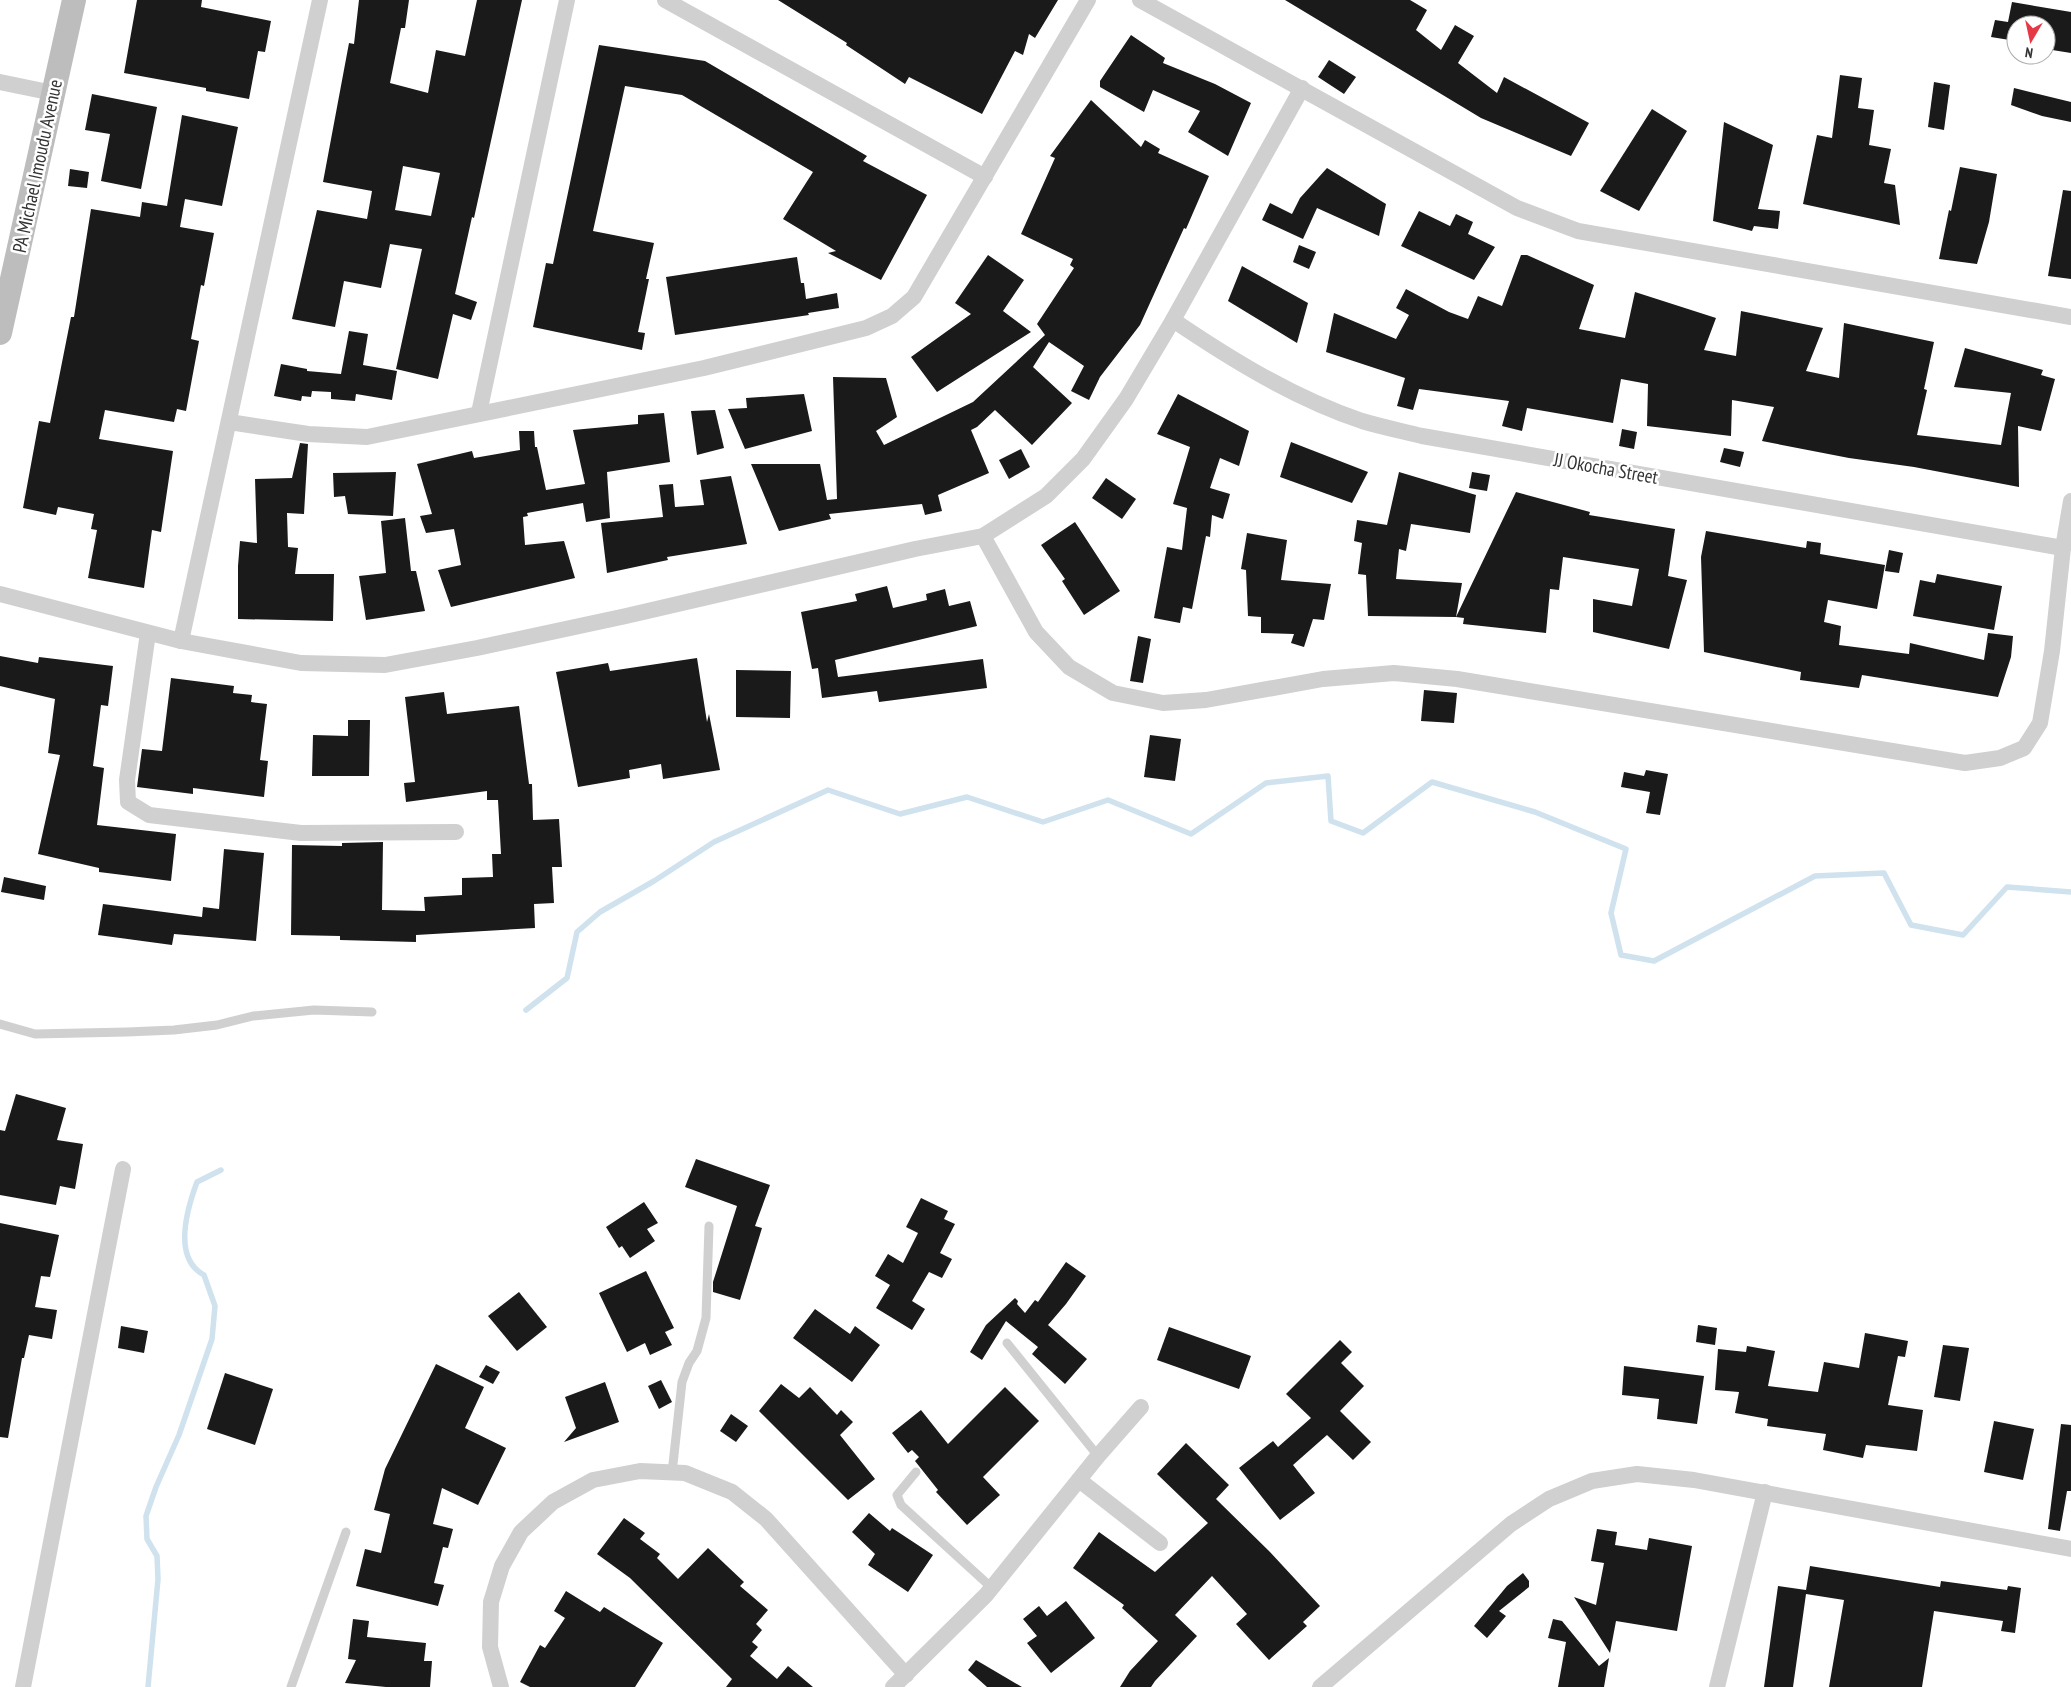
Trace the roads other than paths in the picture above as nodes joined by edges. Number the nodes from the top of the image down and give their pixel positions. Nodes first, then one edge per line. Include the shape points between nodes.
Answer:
1 (74, 0) edge
2 (320, 0) edge
3 (567, 0) edge
4 (664, 0) edge
5 (1088, 0) edge
6 (1140, 0) edge
7 (0, 82) edge
8 (1302, 88) junction
9 (53, 93) junction
10 (985, 177) junction
11 (2071, 317) edge
12 (1173, 320) junction
13 (0, 332) edge
14 (479, 413) junction
15 (229, 422) junction
16 (2071, 501) edge
17 (983, 536) junction
18 (2063, 548) junction
19 (0, 594) edge
20 (148, 633) junction
21 (181, 641) junction
22 (456, 832) dead end
23 (372, 1012) dead end
24 (0, 1024) edge
25 (122, 1169) dead end
26 (709, 1226) dead end
27 (1007, 1343) dead end
28 (1141, 1407) dead end
29 (1098, 1456) junction
30 (916, 1472) dead end
31 (672, 1473) junction
32 (1079, 1480) junction
33 (1764, 1492) junction
34 (346, 1532) dead end
35 (1160, 1543) dead end
36 (2071, 1549) edge
37 (992, 1588) junction
38 (906, 1675) junction
39 (24, 1687) edge
40 (291, 1687) edge
41 (501, 1687) edge
42 (893, 1687) edge
43 (1320, 1687) edge
44 (1717, 1687) edge

1 - 9 street, PA Michael Imoudu Avenue
2 - 15 street
3 - 14 street
4 - 10 street
5 - 10 street
6 - 8 street
7 - 9 street
8 - 11 street via 1518,208 1578,231
8 - 12 street
9 - 13 street, PA Michael Imoudu Avenue
10 - 14 street via 914,298 892,316 866,328 704,368
12 - 17 street via 1126,399 1082,459 1046,496
12 - 18 street, JJ Okocha Street via 1229,358 1302,396 1362,420 1422,436
14 - 15 street via 367,437 308,434
15 - 21 street
16 - 18 street
17 - 18 street via 1036,632 1069,667 1113,693 1163,703 1323,679 1394,673 1457,679 1965,763 2000,758 2024,748 2040,722 2052,651
17 - 21 street via 478,648 385,665 301,663
19 - 20 street
20 - 21 street
20 - 22 street via 127,780 128,802 149,815 302,833
23 - 24 lane via 314,1010 253,1016 217,1025 127,1032 35,1034
25 - 39 street
26 - 31 lane via 706,1318 697,1351 682,1382
27 - 29 lane
28 - 29 street
29 - 32 street
30 - 37 lane via 898,1495 901,1505
31 - 38 street via 685,1473 732,1492 766,1519
31 - 41 street via 640,1471 593,1480 553,1502 522,1532 502,1566 491,1602 490,1648
32 - 35 street
32 - 37 street
33 - 36 street
33 - 43 street via 1637,1474 1592,1481 1549,1499 1511,1524
33 - 44 street
34 - 40 lane
37 - 38 street
38 - 42 street

